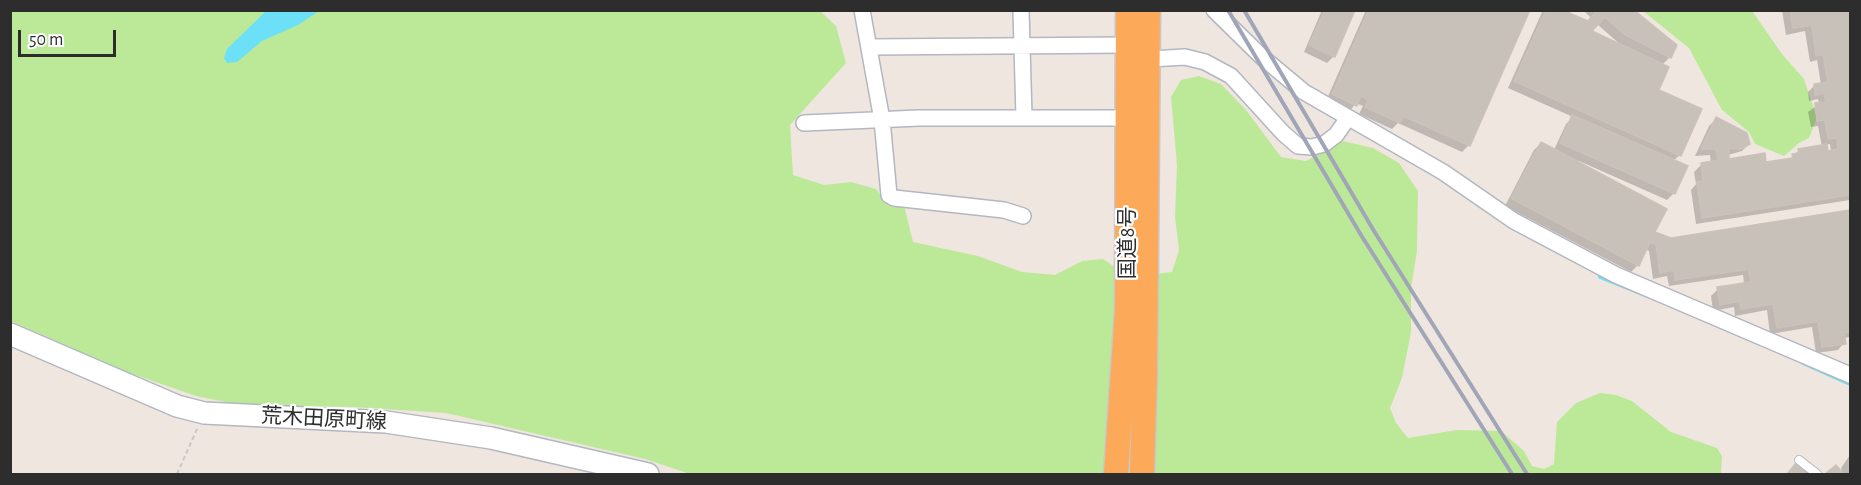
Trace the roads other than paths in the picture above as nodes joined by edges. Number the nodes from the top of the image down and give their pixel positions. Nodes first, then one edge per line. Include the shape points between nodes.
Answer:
1 (862, 10) edge
2 (1021, 10) edge
3 (1128, 10) edge
4 (1148, 10) edge
5 (1214, 10) edge
6 (1128, 45) junction
7 (869, 46) junction
8 (1023, 47) junction
9 (1150, 59) junction
10 (1024, 117) junction
11 (1129, 118) junction
12 (1348, 118) junction
13 (882, 120) junction
14 (804, 123) dead end
15 (1023, 216) dead end
16 (10, 334) edge
17 (1851, 375) edge
18 (1799, 460) dead end
19 (648, 474) edge
20 (1116, 474) edge
21 (1142, 474) edge
22 (1817, 474) edge

1 - 7 street
2 - 8 street
3 - 6 highway, 国道8号
4 - 9 highway, 国道8号
5 - 12 street via 1304,92
6 - 8 street
6 - 11 highway, 国道8号
7 - 8 street
7 - 13 street
8 - 10 street
9 - 12 street via 1185,57 1223,71 1243,86 1298,146 1324,144
9 - 21 highway, 国道8号
10 - 11 street
10 - 13 street
11 - 20 highway, 国道8号 via 1127,310
12 - 17 street via 1443,172 1515,220 1616,275
13 - 14 street
13 - 15 street via 889,195
16 - 19 main road, 荒木田原町線 via 177,406 204,413 386,422 491,438
18 - 22 lane

